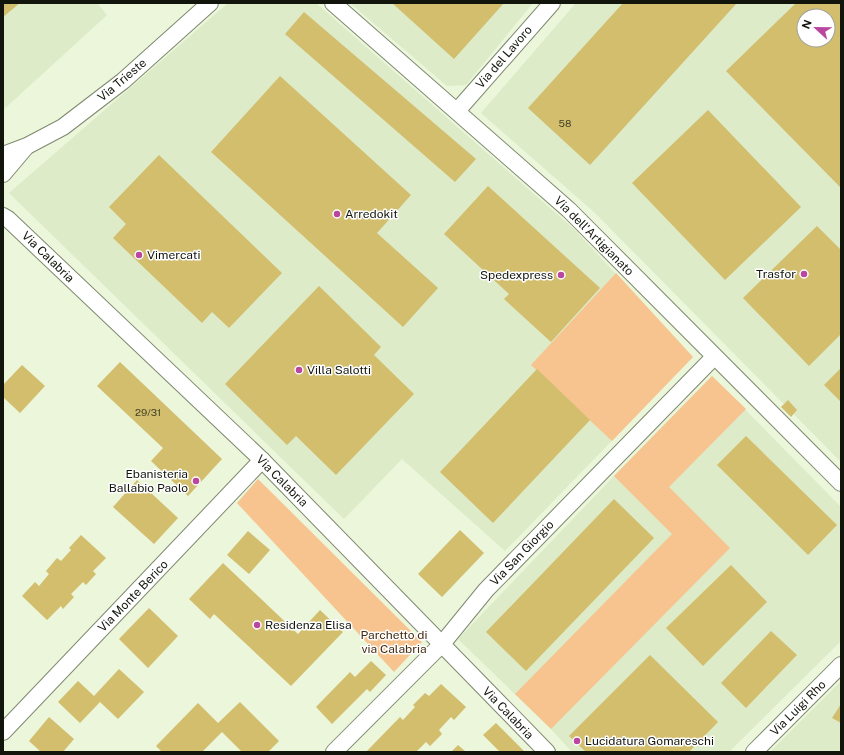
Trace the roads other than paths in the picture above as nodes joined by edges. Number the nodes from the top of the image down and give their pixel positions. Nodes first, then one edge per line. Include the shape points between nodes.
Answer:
1 (210, 3) edge
2 (333, 3) edge
3 (552, 3) edge
4 (457, 111) junction
5 (27, 146) junction
6 (3, 155) edge
7 (3, 174) edge
8 (5, 214) edge
9 (714, 357) junction
10 (262, 460) junction
11 (841, 483) edge
12 (442, 644) junction
13 (841, 665) edge
14 (3, 732) edge
15 (334, 752) edge
16 (547, 752) edge
17 (754, 752) edge

1 - 5 street, Via Trieste via 123,81 63,127
2 - 4 street, Via dell'Artigianato
3 - 4 street, Via del Lavoro
4 - 9 street, Via dell'Artigianato via 569,210
5 - 6 street
5 - 7 street
8 - 10 street, Via Calabria
9 - 11 street, Via dell'Artigianato
9 - 12 street, Via San Giorgio via 486,590
10 - 12 street, Via Calabria
10 - 14 street, Via Monte Berico
12 - 15 street, Via San Giorgio
12 - 16 street, Via Calabria
13 - 17 street, Via Luigi Rho

